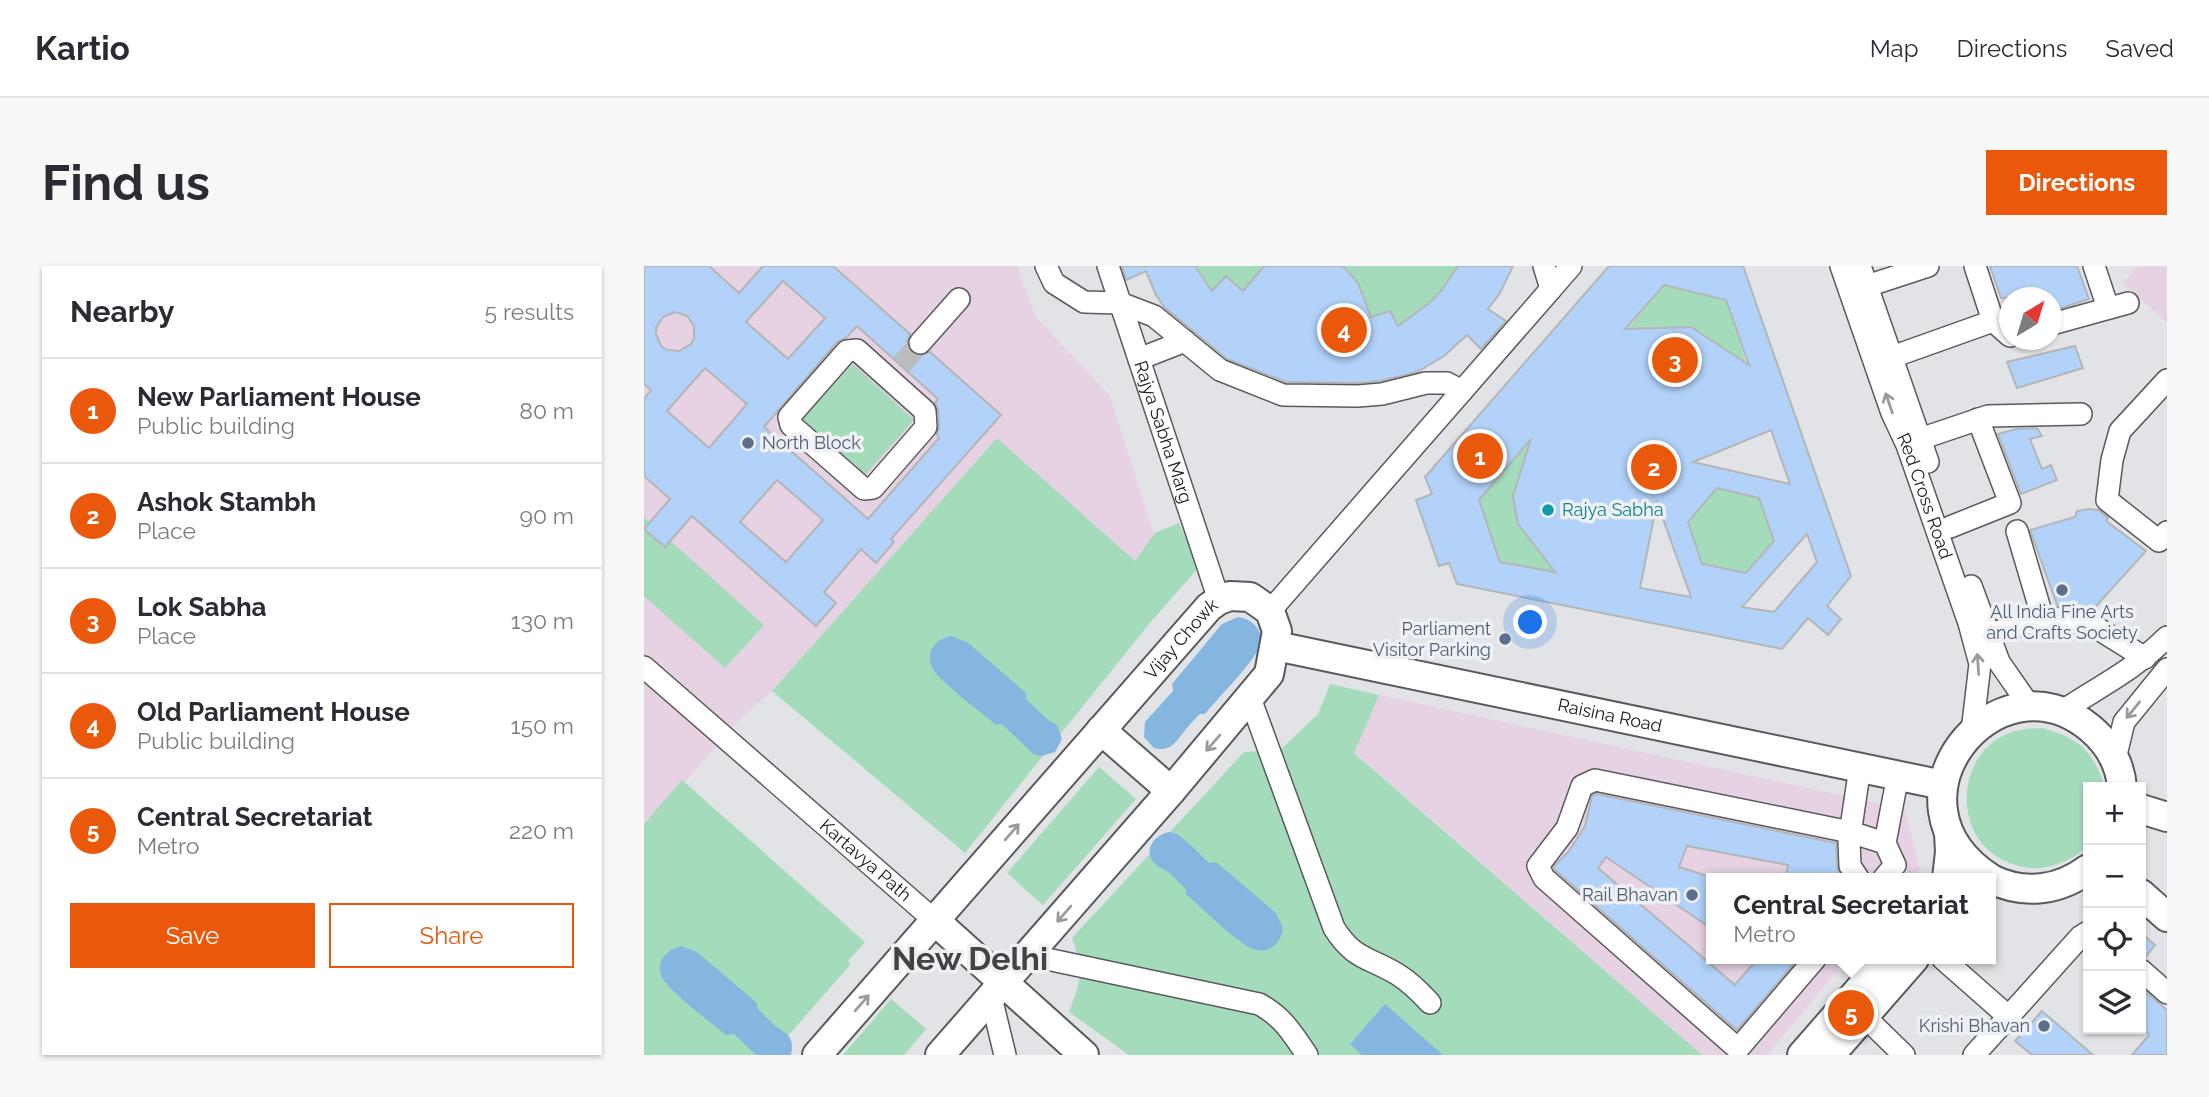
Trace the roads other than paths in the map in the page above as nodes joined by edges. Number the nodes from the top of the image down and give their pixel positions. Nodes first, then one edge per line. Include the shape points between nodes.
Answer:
1 (1046, 266) edge
2 (1108, 266) edge
3 (1544, 266) edge
4 (1571, 266) edge
5 (1841, 266) edge
6 (1928, 266) edge
7 (1975, 266) edge
8 (2094, 266) edge
9 (1864, 276) edge
10 (1551, 289) junction
11 (959, 299) dead end
12 (1120, 303) junction
13 (1993, 321) junction
14 (2062, 321) edge
15 (1999, 326) edge
16 (1185, 341) junction
17 (920, 343) tunnel mouth
18 (1892, 357) junction
19 (1139, 359) junction
20 (894, 372) joint
21 (2167, 380) edge
22 (1462, 391) junction
23 (2081, 414) dead end
24 (1978, 419) junction
25 (1920, 439) junction
26 (1951, 527) junction
27 (2017, 531) dead end
28 (2167, 532) edge
29 (1219, 600) junction
30 (1270, 611) junction
31 (2043, 619) junction
32 (1989, 634) junction
33 (2167, 637) edge
34 (1276, 646) junction
35 (2146, 659) junction
36 (644, 667) edge
37 (2167, 669) edge
38 (1250, 698) junction
39 (2031, 708) junction
40 (2061, 712) junction
41 (1101, 730) junction
42 (1972, 732) junction
43 (2115, 759) junction
44 (1860, 767) junction
45 (1898, 775) junction
46 (2121, 782) edge
47 (1943, 785) junction
48 (1171, 791) junction
49 (2146, 811) edge
50 (2167, 817) edge
51 (1948, 830) junction
52 (1850, 832) junction
53 (1885, 843) junction
54 (2083, 872) edge
55 (1855, 873) edge
56 (1888, 873) edge
57 (1948, 873) edge
58 (1981, 873) edge
59 (1996, 884) edge
60 (2146, 898) edge
61 (2167, 917) edge
62 (934, 920) junction
63 (2083, 935) edge
64 (1028, 955) junction
65 (1811, 964) edge
66 (1882, 964) edge
67 (1910, 964) edge
68 (1949, 964) edge
69 (2142, 971) edge
70 (997, 990) junction
71 (2167, 993) edge
72 (1430, 1003) dead end
73 (1864, 1016) junction
74 (2010, 1018) junction
75 (1741, 1052) edge
76 (1984, 1052) edge
77 (817, 1055) edge
78 (940, 1055) edge
79 (1005, 1055) edge
80 (1084, 1055) edge
81 (1307, 1055) edge
82 (1802, 1055) edge
83 (1830, 1055) edge
84 (1904, 1055) edge

1 - 12 street via 1054,284 1084,302
2 - 12 street, Rajya Sabha Marg
3 - 10 street
4 - 10 street
42 -> 5 street, Red Cross Road via 1978,655
6 - 9 street
7 - 13 street
8 - 14 street via 2118,305
9 - 18 street, Red Cross Road
10 - 22 street
11 - 17 street
12 - 16 street via 1154,316
12 - 19 street, Rajya Sabha Marg
13 - 15 street
13 - 18 street
16 - 19 street
16 - 22 street via 1220,370 1283,395 1382,394 1426,383 1447,383
18 - 25 street, Red Cross Road
19 - 29 street, Rajya Sabha Marg
20 - 20 street via 925,411 926,427 873,488 863,489 791,425 789,417 847,351 857,350
21 - 28 street via 2120,431 2107,500 2159,541
22 - 30 street
23 - 24 street
24 - 25 street
24 - 26 street via 2010,503
25 - 26 street, Red Cross Road
26 - 32 street, Red Cross Road
27 - 31 street
29 - 30 main road, Vijay Chowk via 1250,597
29 - 41 main road, Vijay Chowk
30 - 34 main road via 1278,631
31 - 32 street
31 - 35 street via 2097,628
32 - 39 street, Red Cross Road via 1999,662
33 - 35 street
34 - 38 main road via 1269,674
34 - 44 main road, Raisina Road
35 - 40 street
36 - 62 street, Kartavya Path
37 -> 43 street via 2124,722
38 -> 48 main road
38 - 72 street via 1342,942 1410,982
39 - 40 main road
39 - 42 main road via 1999,714
40 - 43 main road via 2087,725
41 - 48 main road
62 -> 41 main road, Vijay Chowk
42 - 47 main road via 1953,756
43 - 46 main road
44 - 45 main road, Raisina Road
44 - 52 street
45 - 47 main road, Raisina Road
45 - 53 street
47 - 51 main road
48 -> 64 main road
49 - 50 main road
51 - 57 main road
51 - 58 main road via 1962,855
52 - 53 street
52 - 55 street via 1850,866
52 - 75 street via 1595,780 1582,786 1567,828 1538,866 1544,878
53 - 56 street via 1895,865
54 - 59 main road via 2053,888
60 - 61 main road
62 - 70 main road, Kartavya Path
77 -> 62 main road, Vijay Chowk
63 - 74 street
64 - 70 main road
64 - 81 street via 1259,1004 1281,1018
65 - 75 street
66 - 82 main road
67 - 73 main road
68 - 74 street
69 - 71 street
70 - 78 main road
70 - 79 street
70 - 80 main road, Kartavya Path
73 - 83 main road
73 - 84 street
74 - 76 street

